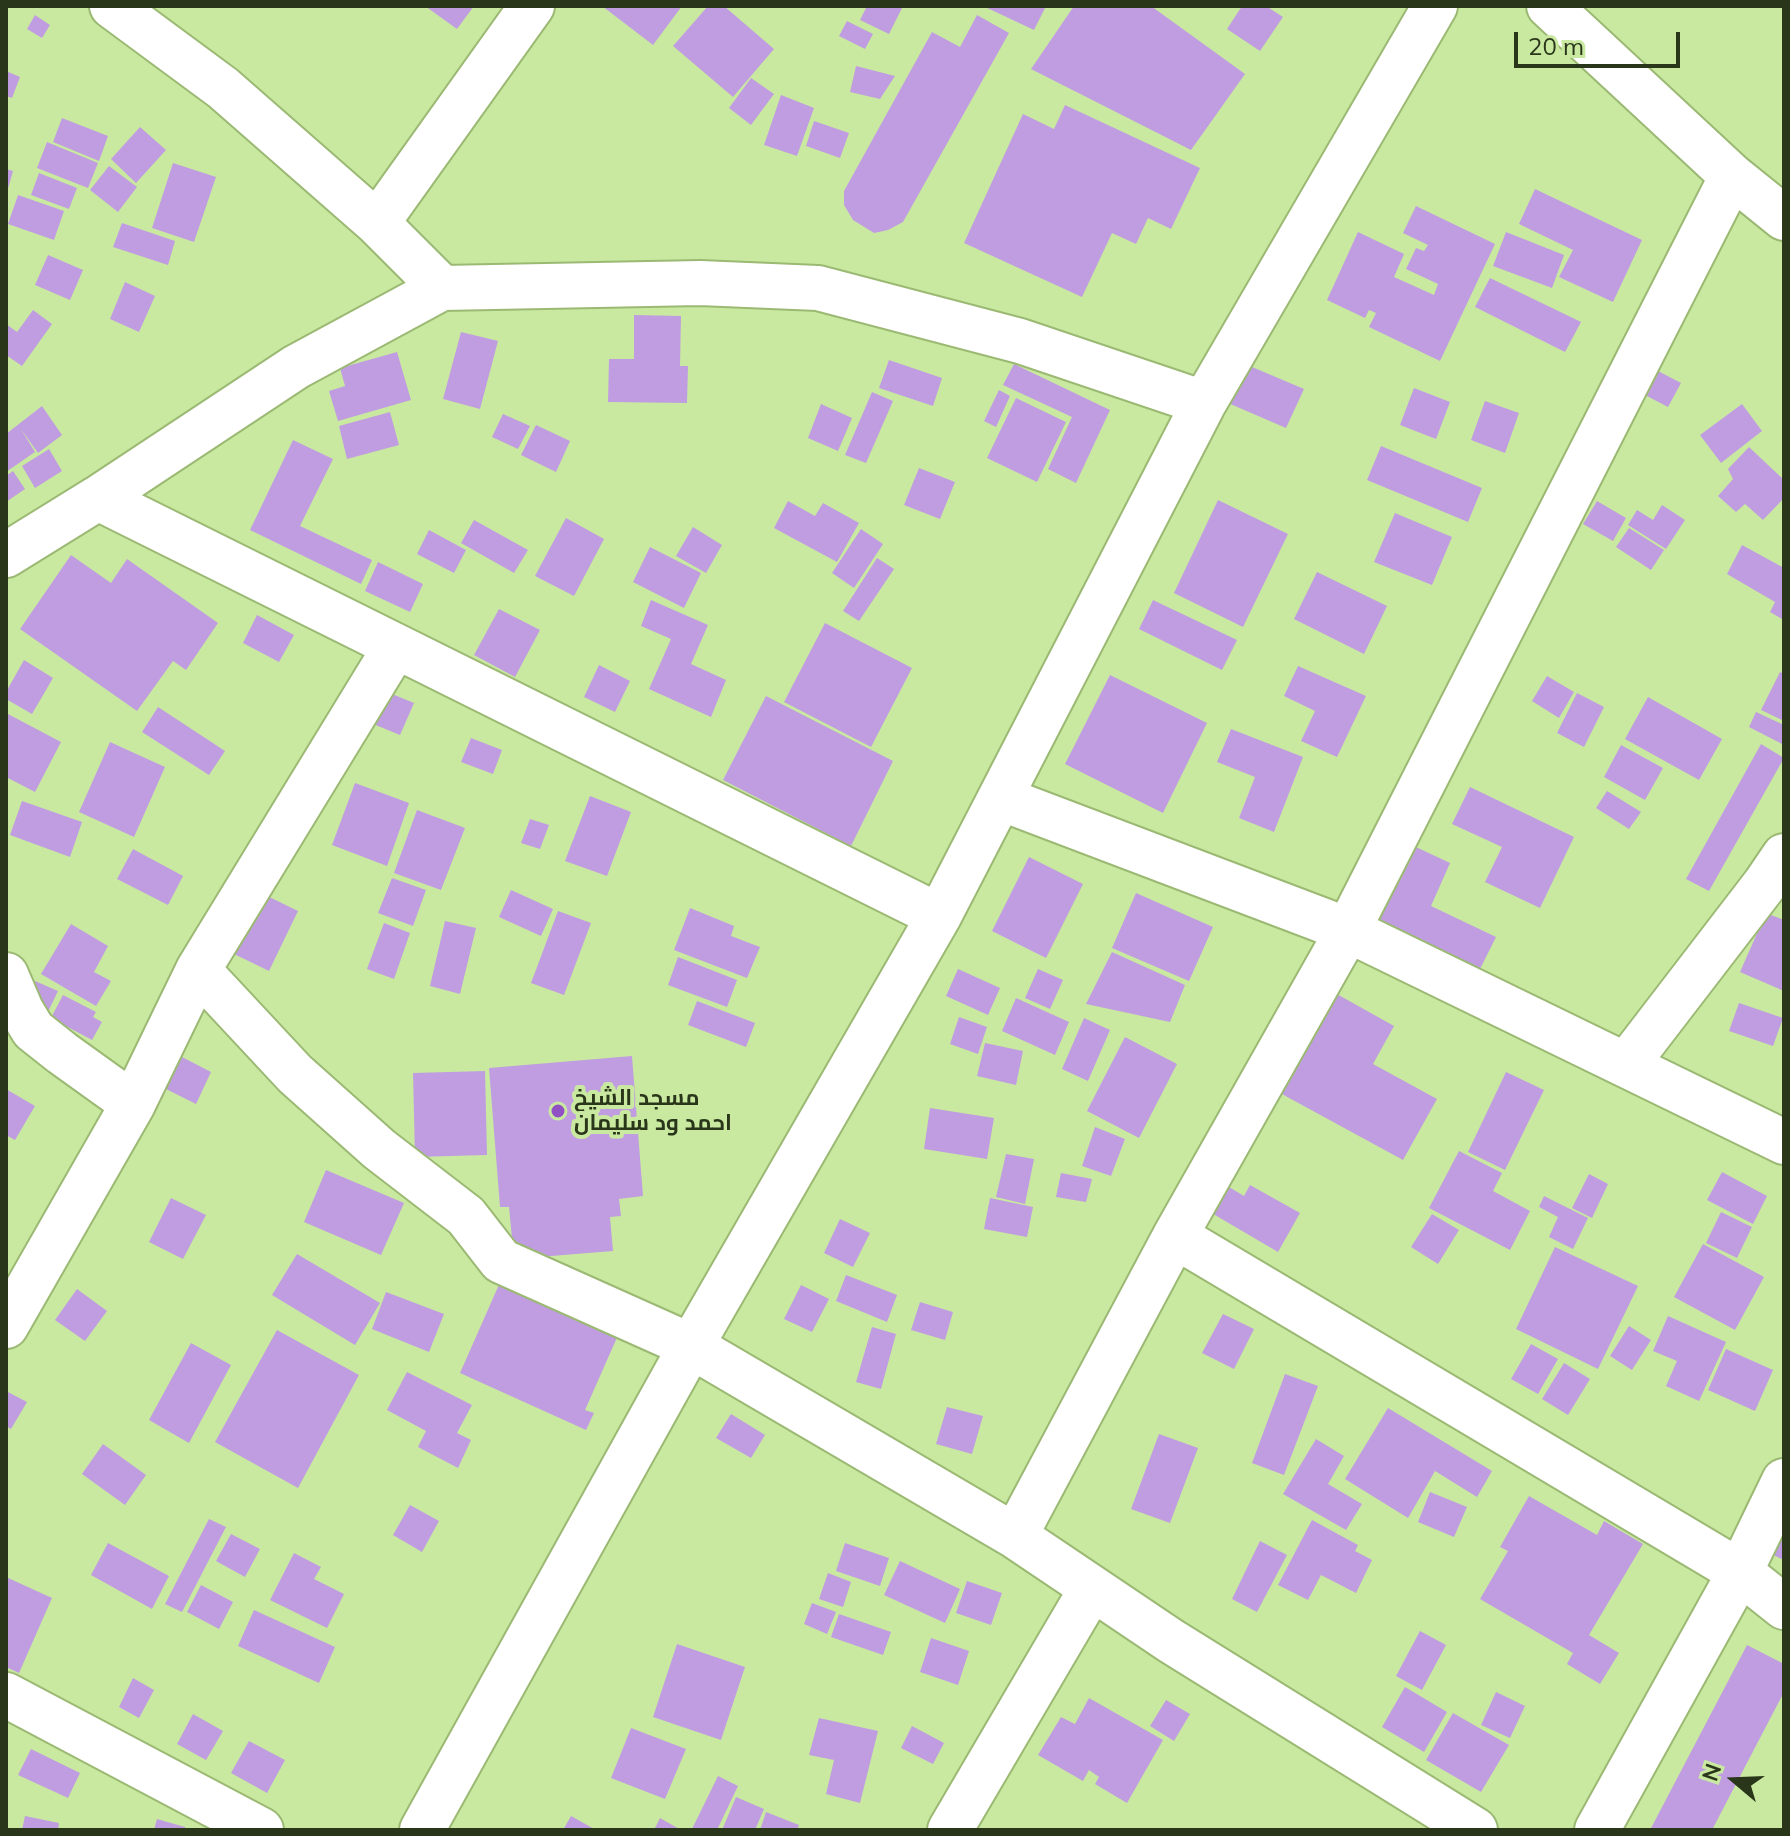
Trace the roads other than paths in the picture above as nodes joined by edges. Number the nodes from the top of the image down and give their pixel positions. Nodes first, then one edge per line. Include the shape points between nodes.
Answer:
1 (112, 6) edge
2 (532, 6) edge
3 (1435, 6) edge
4 (1549, 6) edge
5 (1732, 176) junction
6 (1784, 218) edge
7 (377, 223) junction
8 (442, 288) junction
9 (1204, 403) junction
10 (98, 498) junction
11 (6, 555) edge
12 (396, 646) junction
13 (1000, 798) junction
14 (1784, 856) edge
15 (939, 916) junction
16 (1348, 930) junction
17 (198, 970) junction
18 (6, 975) edge
19 (1626, 1065) junction
20 (133, 1104) junction
21 (1784, 1142) edge
22 (1175, 1236) junction
23 (6, 1326) edge
24 (691, 1346) junction
25 (1784, 1481) edge
26 (1015, 1536) junction
27 (1740, 1572) junction
28 (1092, 1588) junction
29 (1784, 1607) edge
30 (6, 1695) edge
31 (261, 1830) edge
32 (422, 1830) edge
33 (950, 1830) edge
34 (1475, 1830) edge
35 (1597, 1830) edge

1 - 7 street via 223,88
2 - 7 street
3 - 9 street
4 - 5 street
5 - 6 street
5 - 16 street
7 - 8 street
8 - 9 street via 700,283 818,288 1020,341
8 - 10 street via 296,367
9 - 13 street
10 - 11 street
10 - 12 street
12 - 15 street
12 - 17 street
13 - 15 street
13 - 16 street
14 - 19 street
15 - 24 street
16 - 19 street
16 - 22 street
17 - 20 street
17 - 24 street via 295,1074 379,1149 466,1216 501,1261
18 - 20 street via 33,1030
19 - 21 street
20 - 23 street
22 - 26 street
22 - 27 street
24 - 26 street
24 - 32 street
25 - 27 street
26 - 28 street
27 - 29 street
27 - 35 street
28 - 33 street
28 - 34 street
30 - 31 street

